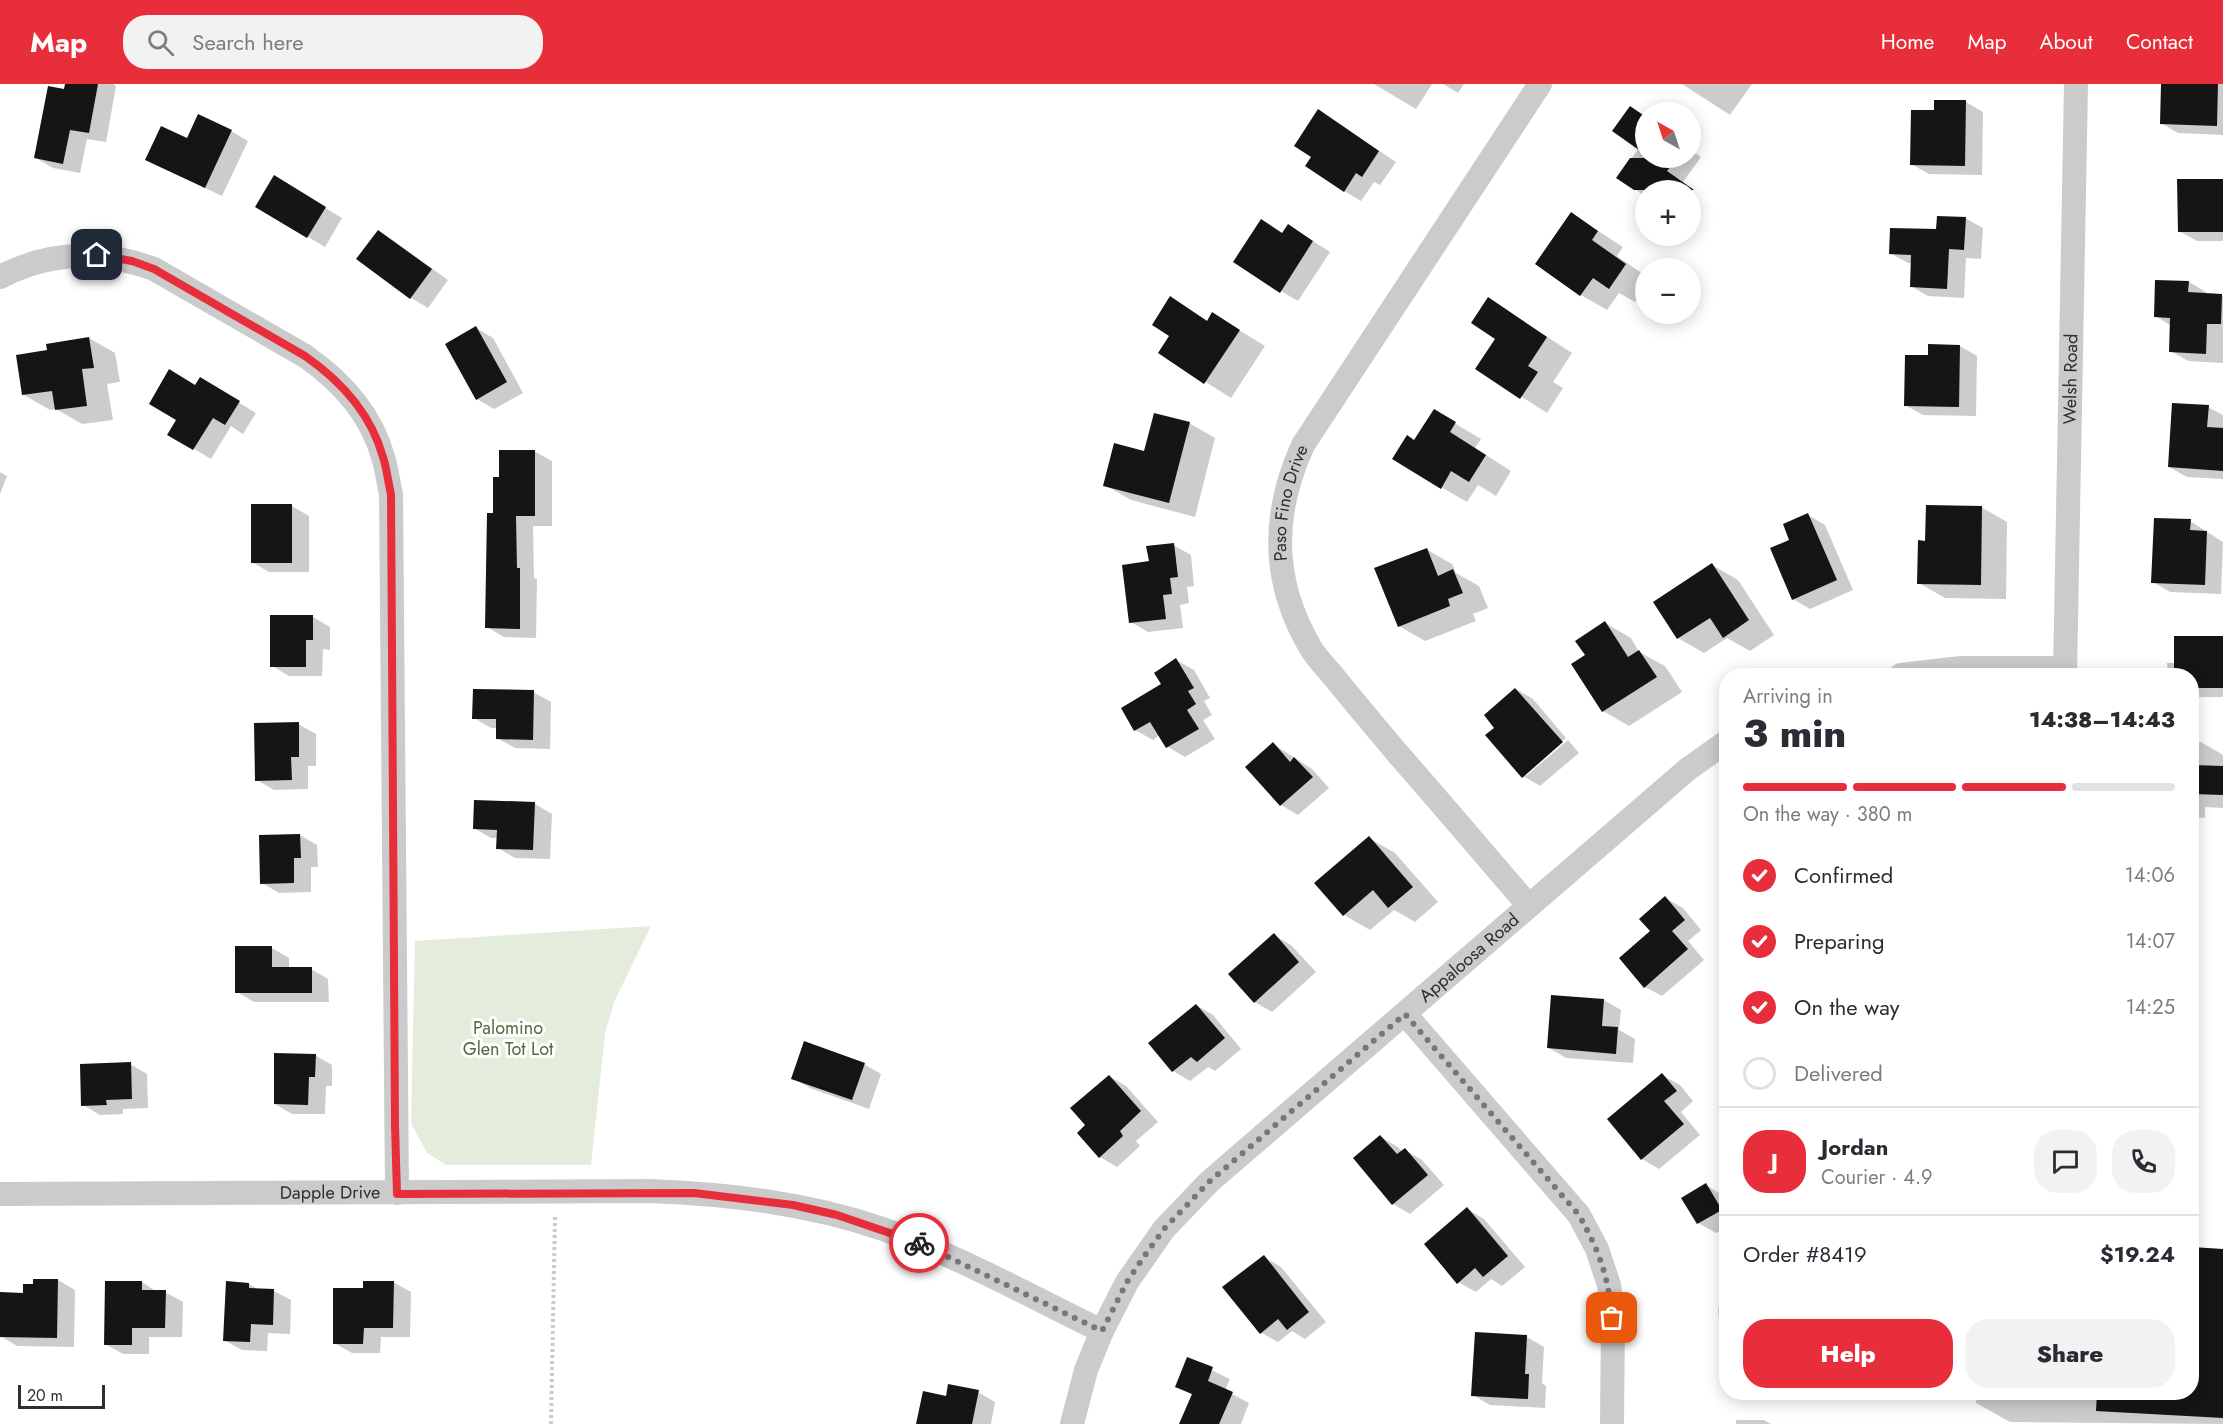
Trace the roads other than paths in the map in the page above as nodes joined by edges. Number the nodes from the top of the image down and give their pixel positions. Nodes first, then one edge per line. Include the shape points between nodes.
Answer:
1 (1540, 84) edge
2 (2076, 84) edge
3 (0, 277) edge
4 (2065, 668) edge
5 (1719, 746) edge
6 (1529, 906) junction
7 (1405, 1014) junction
8 (0, 1194) edge
9 (397, 1194) junction
10 (1102, 1331) junction
11 (1072, 1424) edge
12 (1612, 1424) edge

1 - 6 street, Paso Fino Drive via 1303,445 1286,491 1279,540 1291,609 1309,647
2 - 4 street, Welsh Road
3 - 9 street via 61,256 97,255 154,269 327,371 345,389 372,430 383,456 391,494
5 - 6 street, Appaloosa Road
6 - 7 street, Appaloosa Road
7 - 10 street, Appaloosa Road via 1209,1182 1164,1229 1127,1282
7 - 12 street via 1579,1215 1597,1249 1609,1286 1612,1318
8 - 9 street, Dapple Drive
9 - 10 street, Dapple Drive via 694,1193 793,1205 837,1215 925,1246
10 - 11 street, Appaloosa Road via 1086,1370

